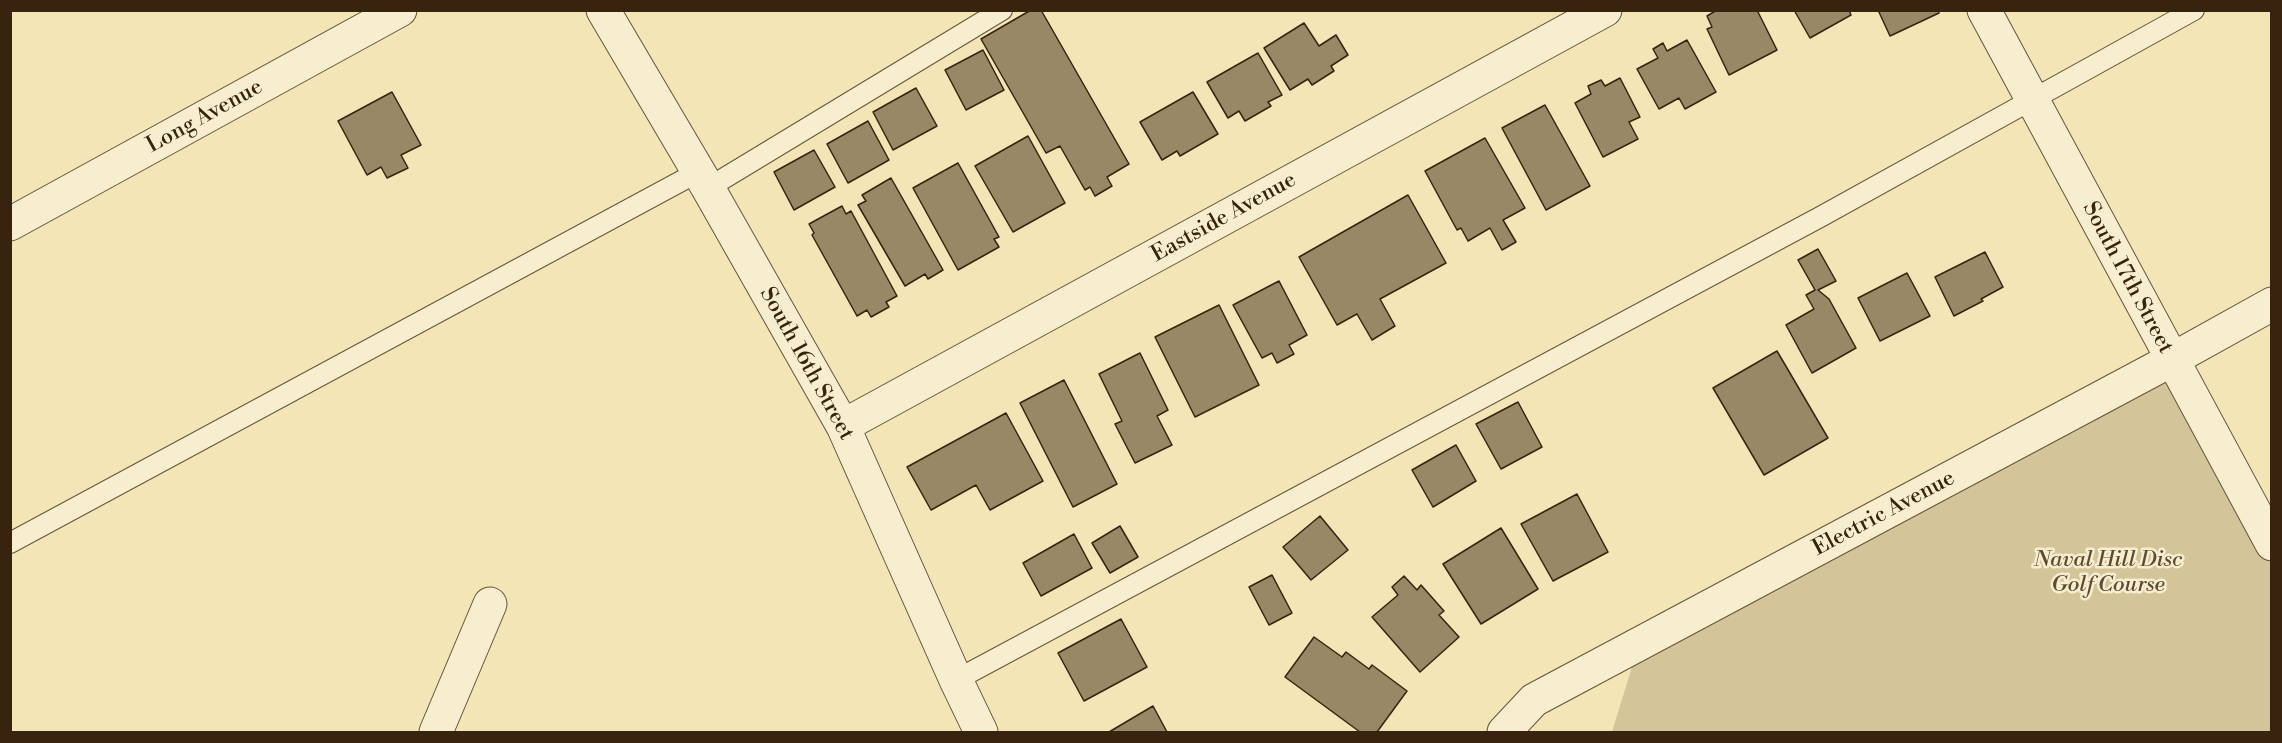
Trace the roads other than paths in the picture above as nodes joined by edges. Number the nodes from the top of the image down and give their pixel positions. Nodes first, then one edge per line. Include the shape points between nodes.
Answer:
1 (400, 10) edge
2 (603, 10) edge
3 (1002, 10) edge
4 (1605, 10) edge
5 (1984, 10) edge
6 (2194, 10) edge
7 (2032, 101) junction
8 (703, 180) junction
9 (10, 224) edge
10 (2271, 304) edge
11 (2171, 360) junction
12 (843, 426) junction
13 (10, 543) edge
14 (2271, 544) edge
15 (490, 604) dead end
16 (956, 680) junction
17 (436, 732) edge
18 (981, 732) edge
19 (1504, 732) edge

1 - 9 street, Long Avenue
2 - 8 street, South 16th Street
3 - 8 lane
4 - 12 street, Eastside Avenue
5 - 7 street, South 17th Street
6 - 7 lane
7 - 11 street, South 17th Street
7 - 16 lane
8 - 12 street, South 16th Street
8 - 13 lane
10 - 11 street, Electric Avenue
11 - 14 street, South 17th Street
11 - 19 street, Electric Avenue via 1534,700
12 - 16 street, South 16th Street
15 - 17 street
16 - 18 street, South 16th Street

